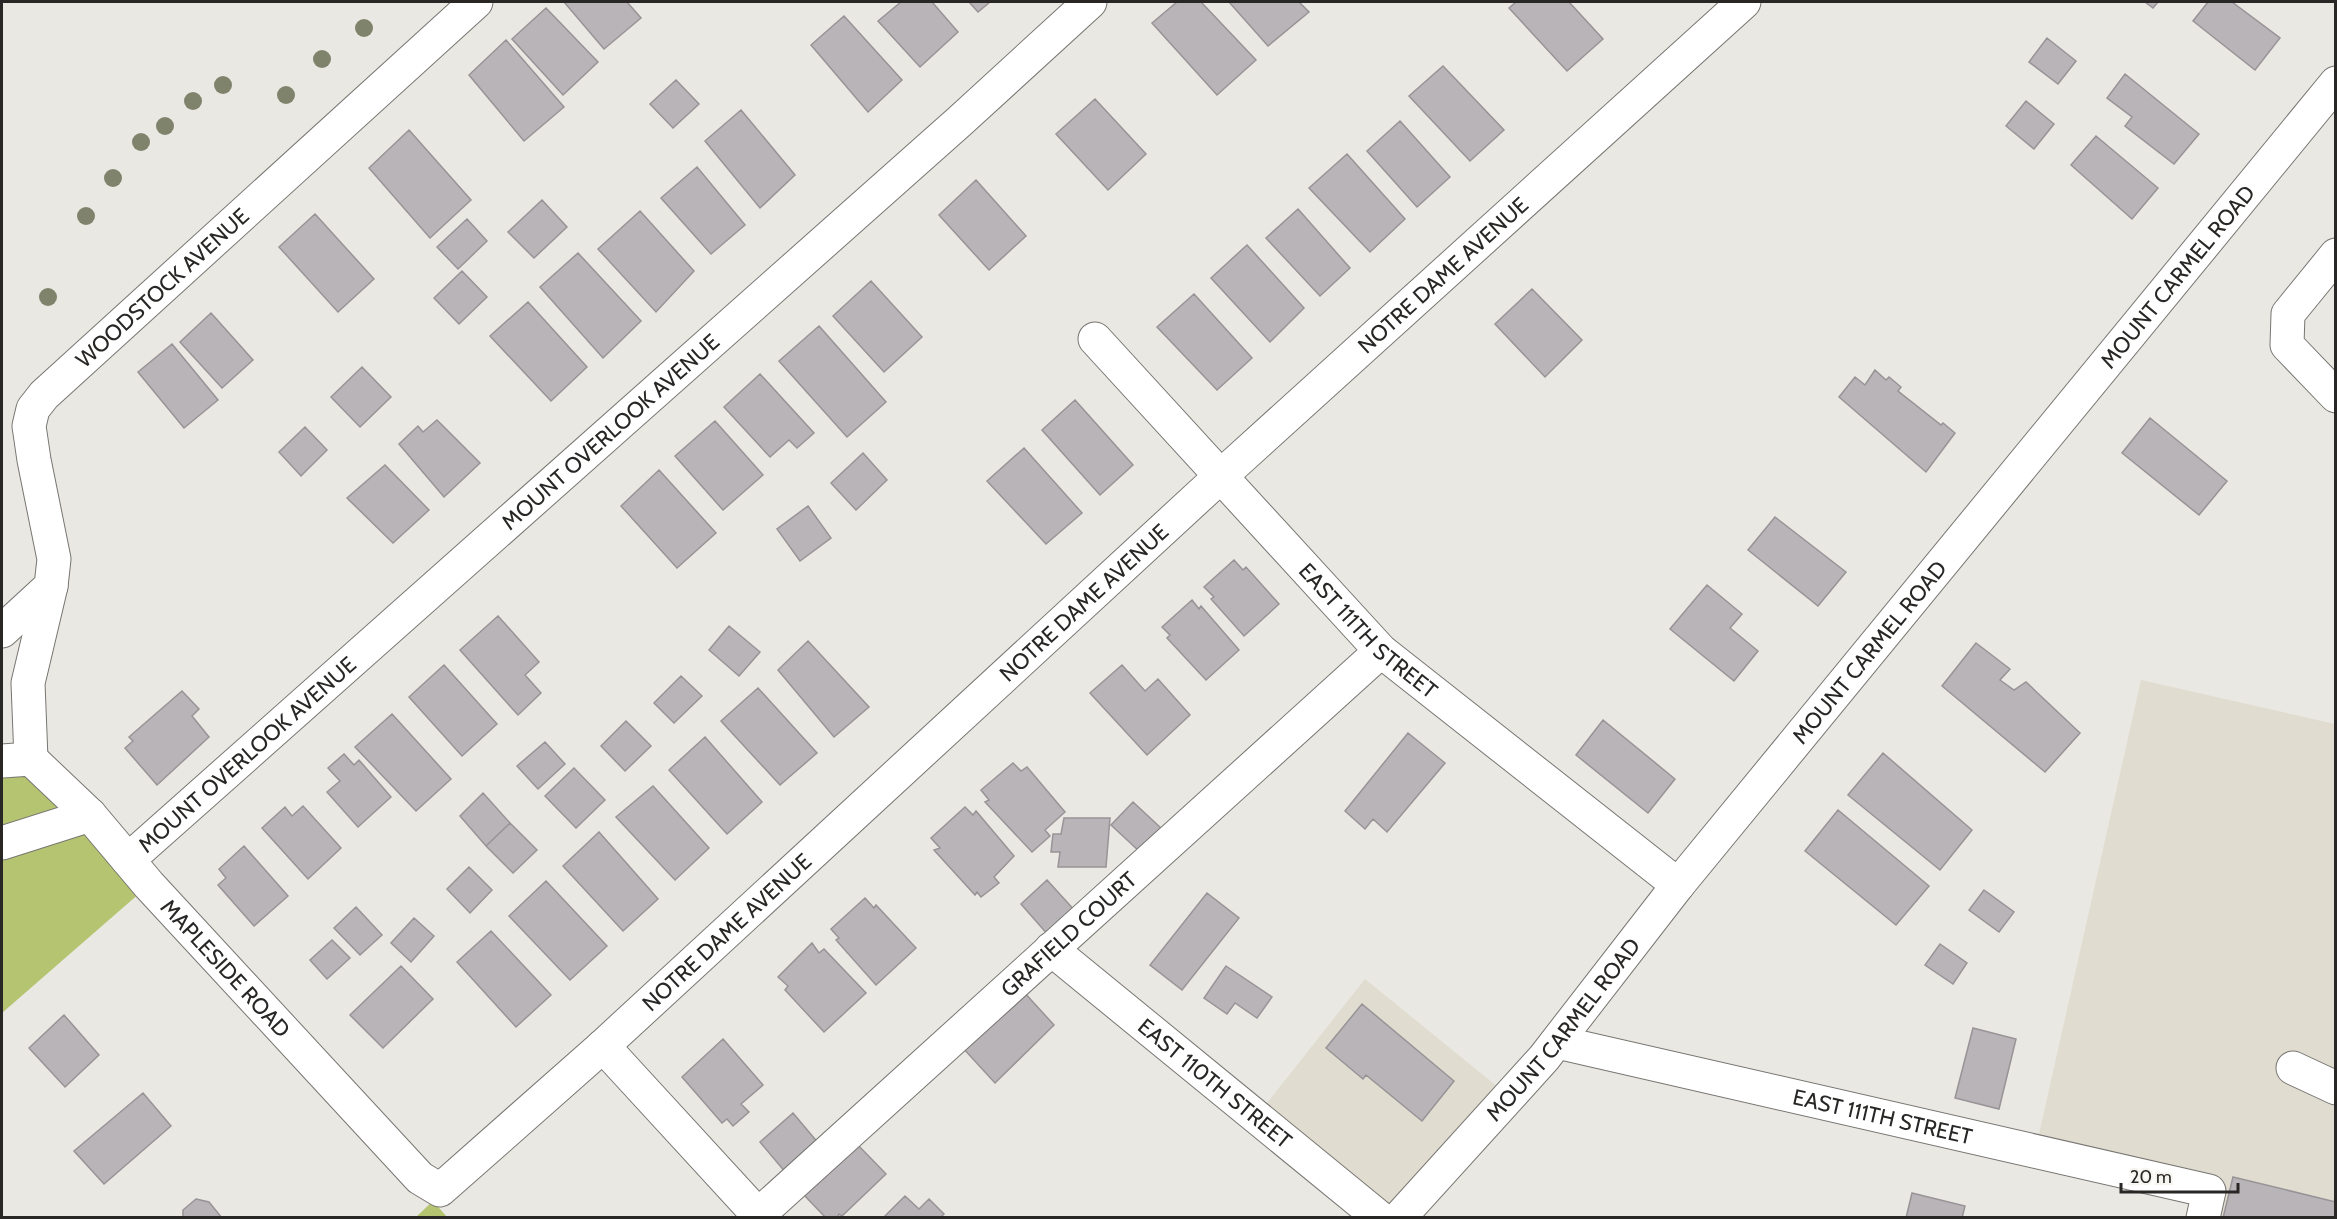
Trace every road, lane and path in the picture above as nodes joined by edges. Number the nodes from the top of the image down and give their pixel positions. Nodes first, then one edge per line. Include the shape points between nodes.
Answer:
1 (476, 2) edge
2 (1090, 2) edge
3 (1744, 2) edge
4 (2336, 83) edge
5 (2336, 255) edge
6 (1095, 339) dead end
7 (2336, 396) edge
8 (1222, 475) junction
9 (51, 586) junction
10 (2, 631) edge
11 (1381, 651) junction
12 (16, 760) edge
13 (90, 815) junction
14 (2, 843) edge
15 (128, 860) junction
16 (1678, 885) junction
17 (1051, 949) junction
18 (1557, 1042) junction
19 (603, 1046) junction
20 (2293, 1068) dead end
21 (2336, 1088) edge
22 (420, 1178) joint
23 (2206, 1204) edge
24 (758, 1216) edge
25 (1380, 1218) edge
26 (1399, 1218) edge

1 - 9 street, WOODSTOCK AVENUE via 44,395 33,410 29,426 54,559
2 - 15 street, MOUNT OVERLOOK AVENUE
3 - 8 street, NOTRE DAME AVENUE
4 - 16 street, MOUNT CARMEL ROAD
5 - 7 street via 2288,314 2287,345
6 - 8 street, EAST 111TH STREET
8 - 11 street, EAST 111TH STREET
8 - 19 street, NOTRE DAME AVENUE
9 - 10 street
9 - 12 street, MAPLESIDE ROAD via 28,683
11 - 16 street, EAST 111TH STREET
11 - 17 street, GRAFIELD COURT
12 - 13 street, MAPLESIDE ROAD
13 - 14 street
13 - 15 street, MAPLESIDE ROAD
15 - 22 street, MAPLESIDE ROAD
16 - 18 street, MOUNT CARMEL ROAD
17 - 24 street, GRAFIELD COURT
17 - 25 street, EAST 110TH STREET
18 - 23 street, EAST 111TH STREET
18 - 26 street, MOUNT CARMEL ROAD
19 - 22 street, NOTRE DAME AVENUE via 440,1190
19 - 24 street
20 - 21 street

